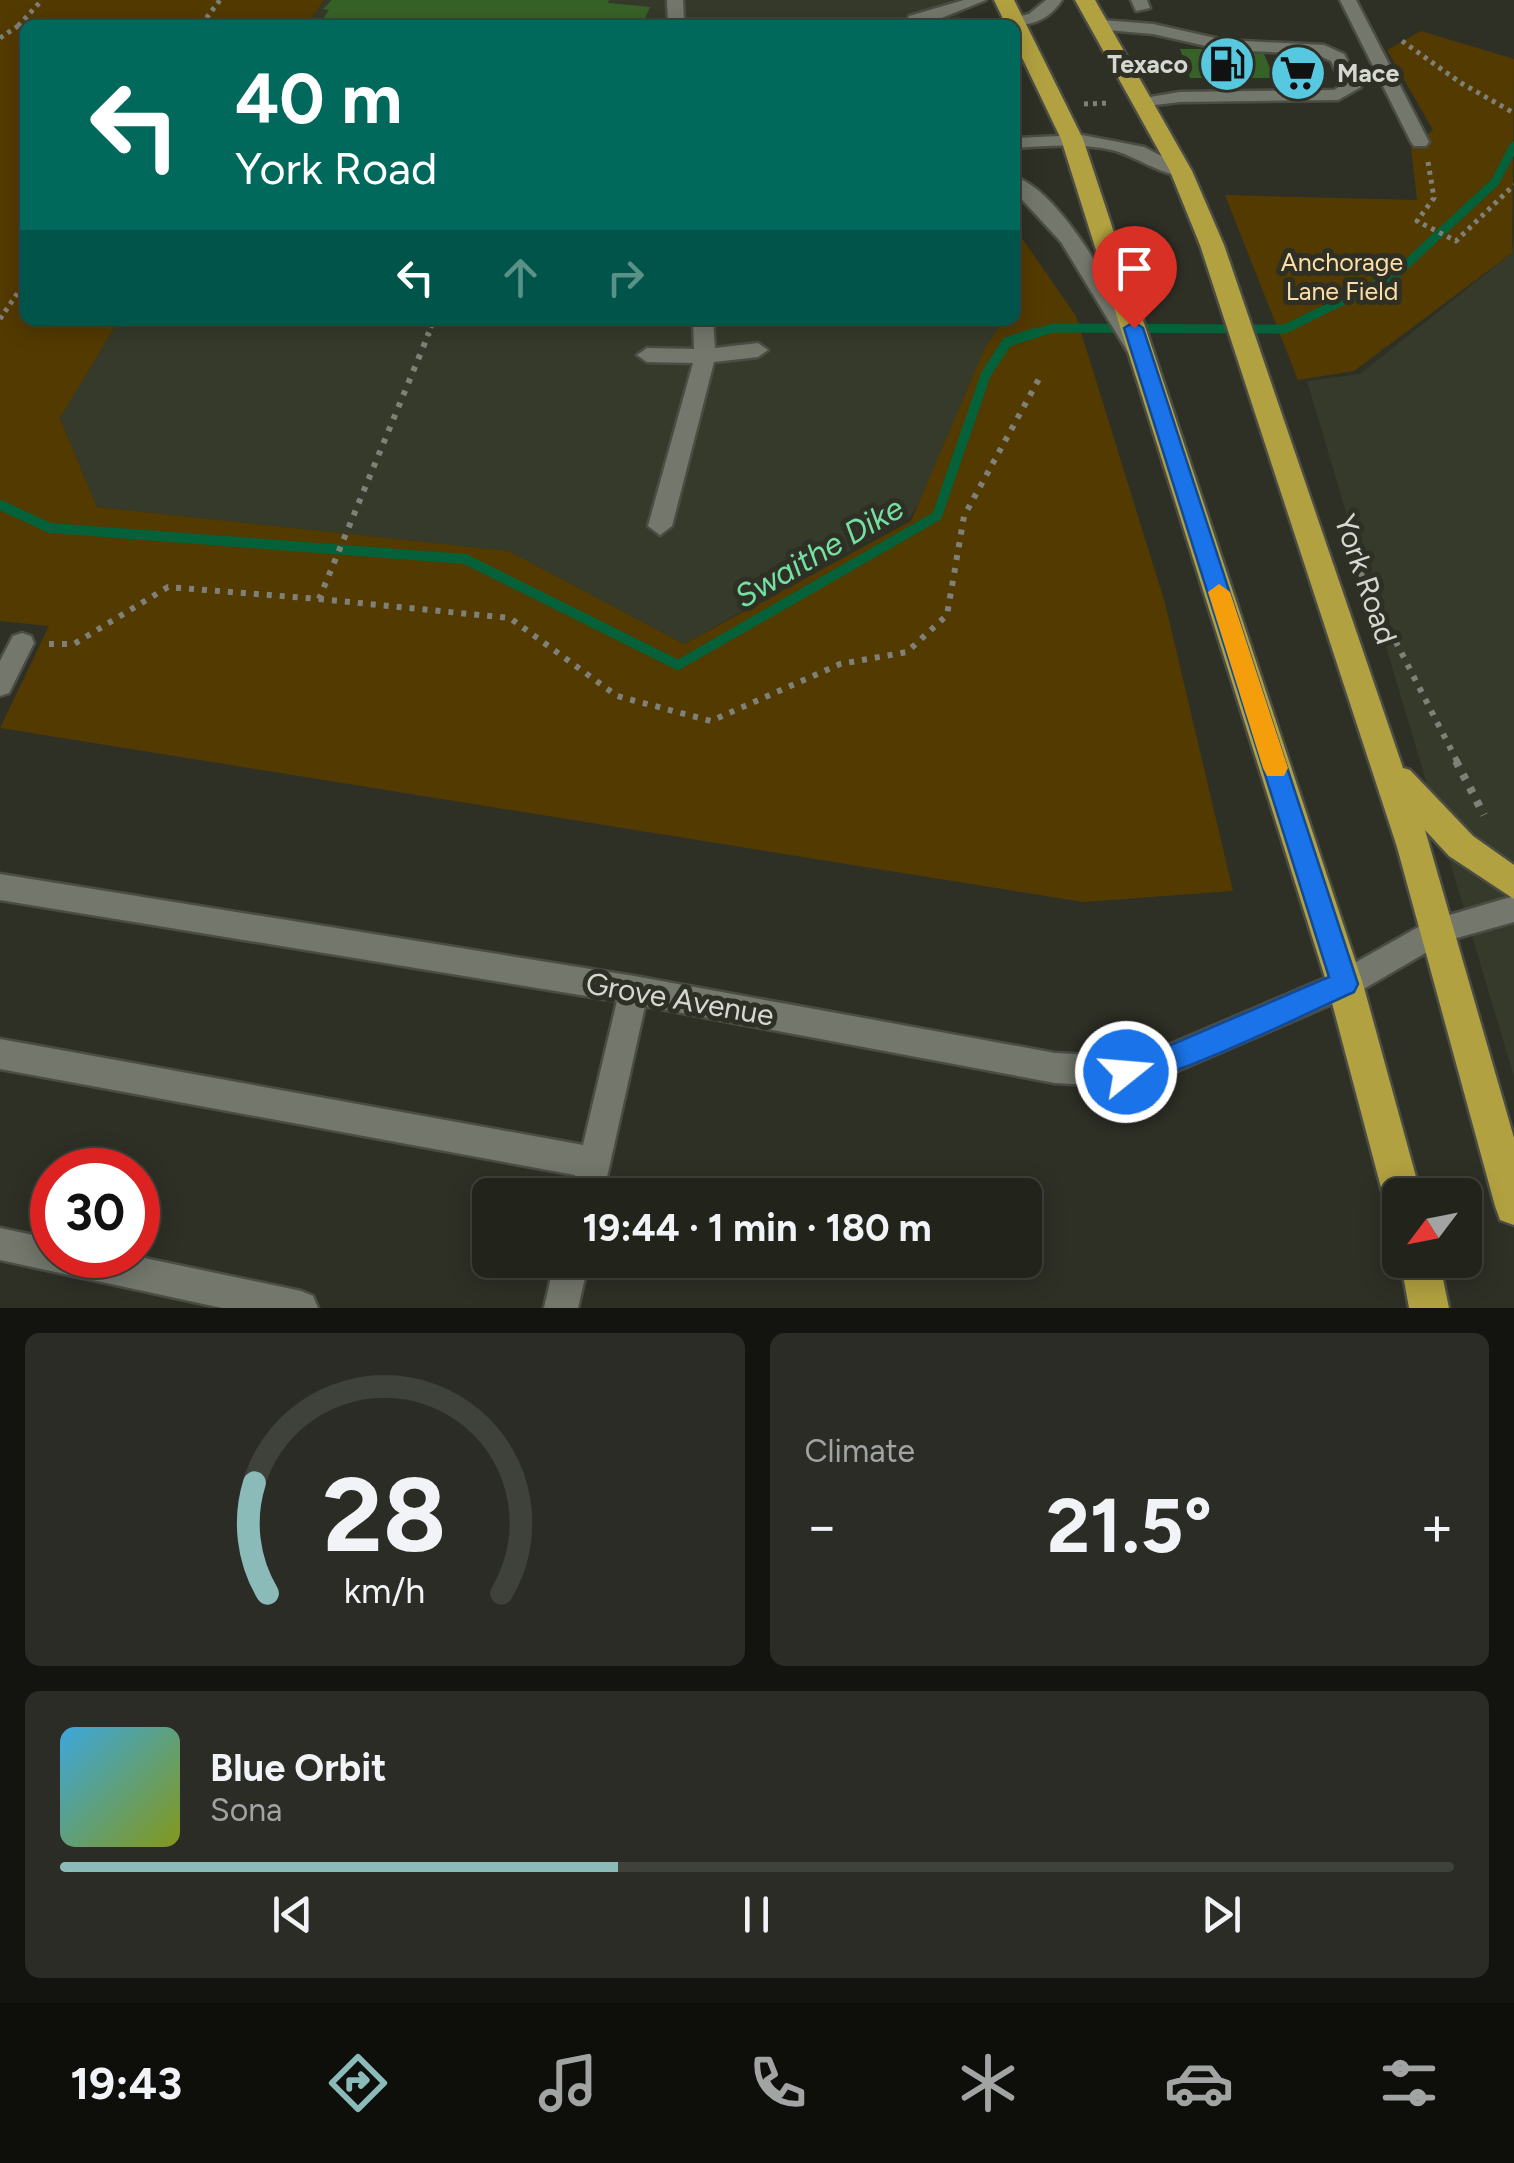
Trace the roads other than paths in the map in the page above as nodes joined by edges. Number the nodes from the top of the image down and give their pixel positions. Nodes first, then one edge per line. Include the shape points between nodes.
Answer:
1 (978, 0) edge
2 (1054, 0) edge
3 (1085, 0) edge
4 (1351, 7) edge
5 (915, 20) edge
6 (1020, 22) edge
7 (1101, 25) junction
8 (1020, 31) edge
9 (1144, 102) junction
10 (1072, 139) junction
11 (1420, 142) road end
12 (1020, 144) edge
13 (1181, 171) junction
14 (1020, 186) edge
15 (703, 325) edge
16 (758, 350) dead end
17 (647, 355) dead end
18 (705, 356) junction
19 (1146, 366) junction
20 (660, 526) dead end
21 (22, 643) road end
22 (0, 686) edge
23 (1387, 767) junction
24 (1514, 884) edge
25 (0, 887) edge
26 (1514, 909) edge
27 (1439, 930) junction
28 (1344, 984) junction
29 (634, 990) junction
30 (0, 1054) edge
31 (594, 1163) junction
32 (591, 1178) edge
33 (1397, 1178) edge
34 (1514, 1206) edge
35 (0, 1244) edge
36 (568, 1278) edge
37 (1422, 1278) edge
38 (300, 1308) edge
39 (561, 1308) edge
40 (1428, 1308) edge

1 - 5 street
2 - 6 street via 1040,16
3 - 7 highway, York Road
4 - 11 street
7 - 9 highway, York Road
7 - 9 street via 1224,45 1318,49 1338,58 1352,86 1338,95
8 - 10 highway
9 - 13 highway, York Road
10 - 12 street
10 - 13 street via 1118,142
10 - 19 highway
13 - 23 highway, York Road via 1212,245
14 - 19 street via 1059,225
15 - 18 street
16 - 18 street
17 - 18 street
18 - 20 street
19 - 28 highway
21 - 22 street
23 - 24 highway via 1461,846
23 - 27 highway, York Road
25 - 29 street, Grove Avenue
26 - 27 street, Grove Avenue
27 - 28 street, Grove Avenue
27 - 34 highway, York Road
28 - 29 street, Grove Avenue via 1126,1072 1055,1068
28 - 33 highway
29 - 31 street
30 - 31 street
31 - 32 street
35 - 38 street
36 - 39 street
37 - 40 highway

